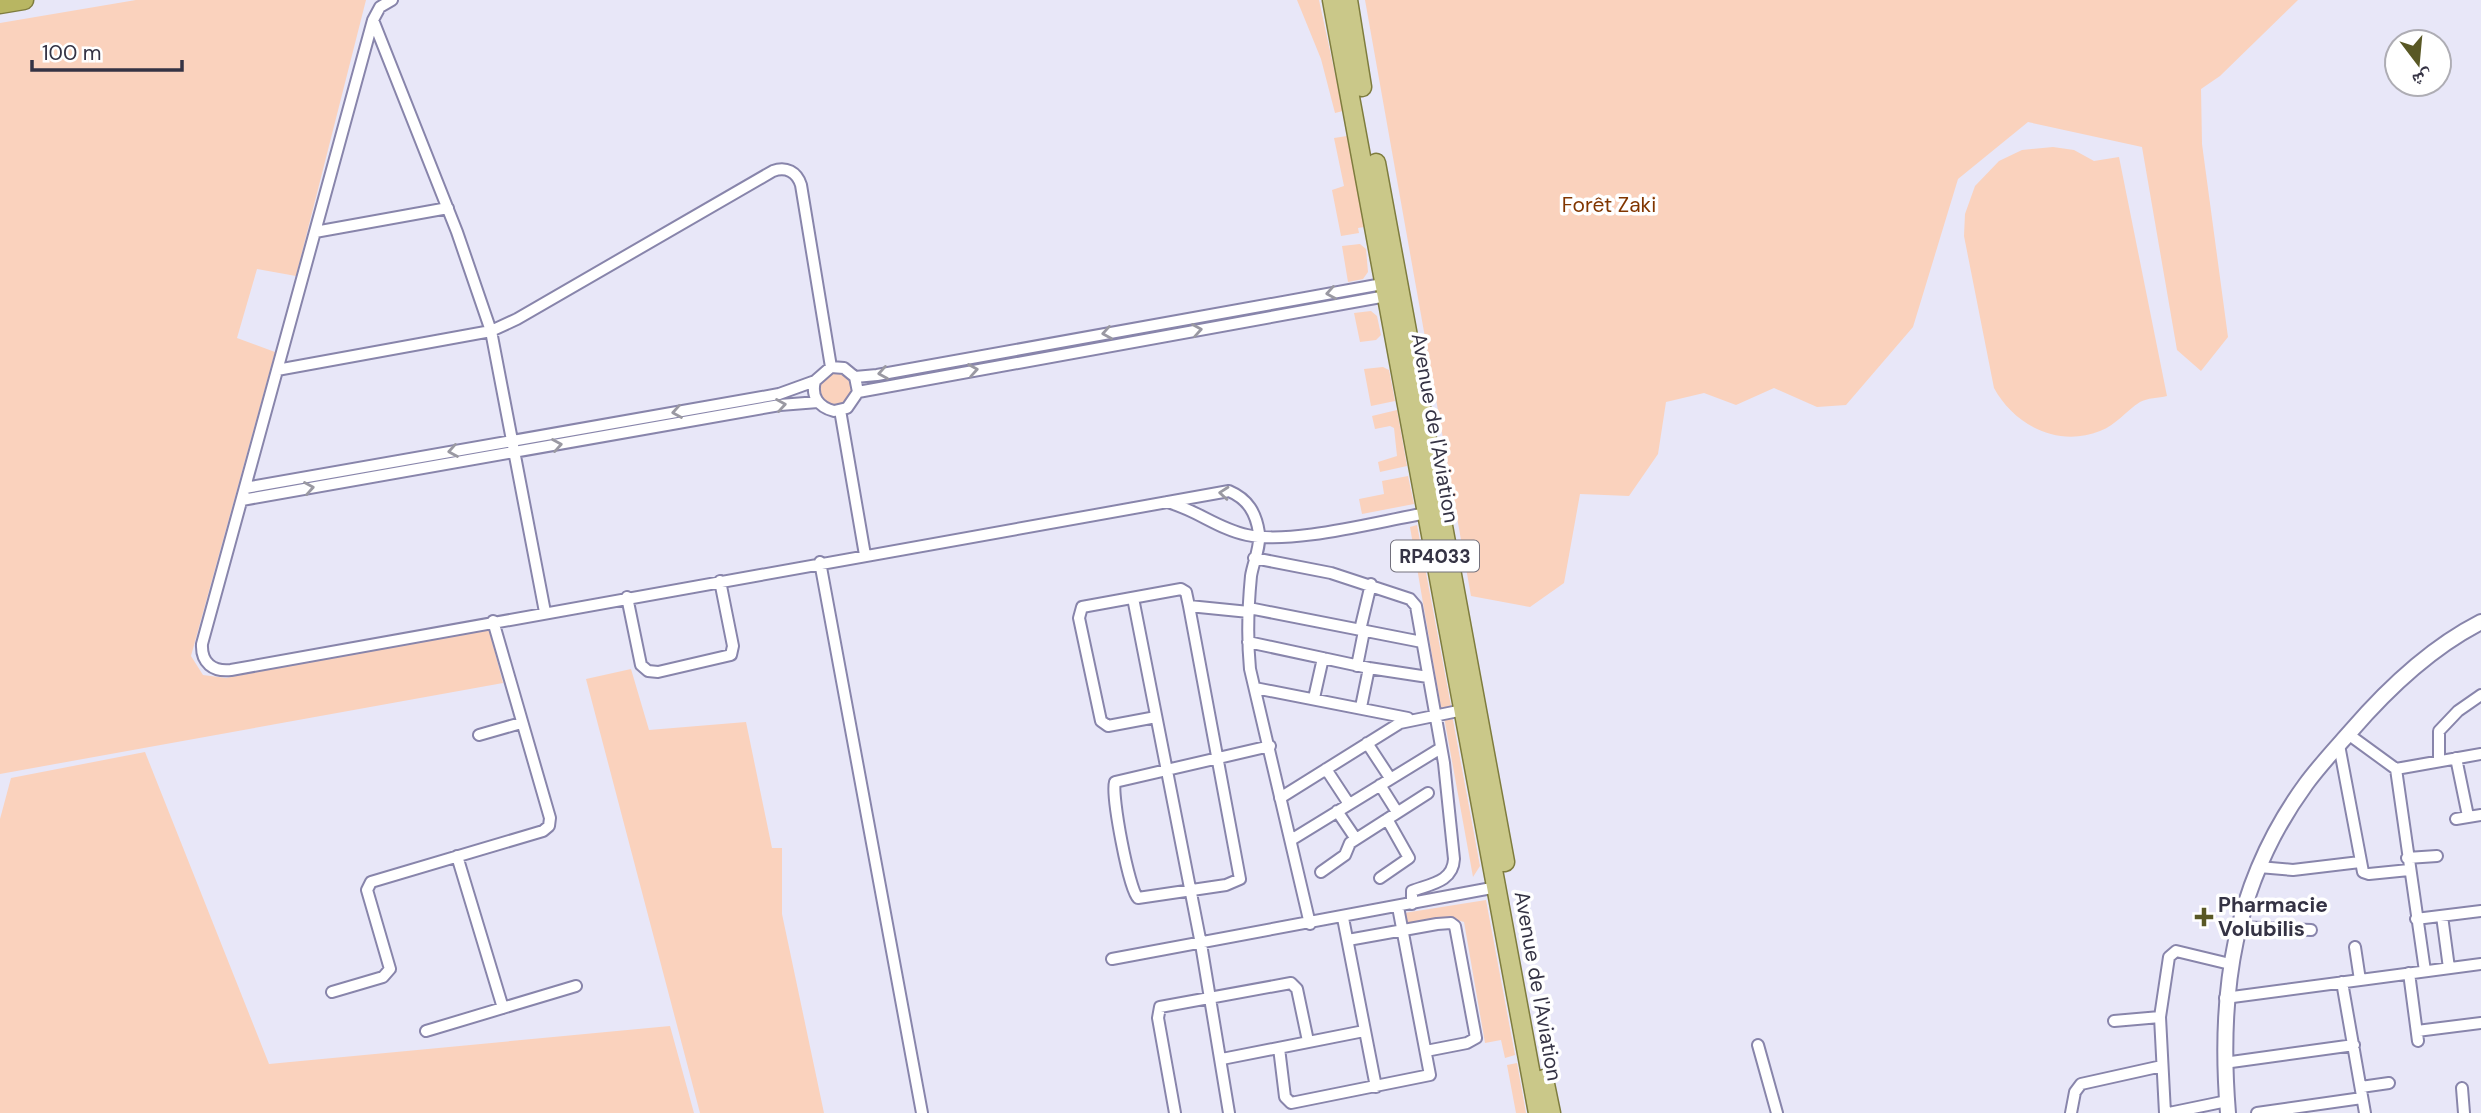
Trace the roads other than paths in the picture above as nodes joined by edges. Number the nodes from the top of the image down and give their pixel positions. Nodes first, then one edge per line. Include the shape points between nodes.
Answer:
1 (23, 0) edge
2 (392, 0) edge
3 (1332, 0) edge
4 (1348, 0) edge
5 (0, 4) edge
6 (373, 20) junction
7 (448, 208) junction
8 (315, 232) junction
9 (1393, 289) junction
10 (491, 331) junction
11 (831, 367) junction
12 (277, 370) junction
13 (855, 377) junction
14 (815, 381) junction
15 (858, 392) junction
16 (818, 402) junction
17 (840, 410) junction
18 (714, 411) junction
19 (513, 447) junction
20 (245, 488) junction
21 (242, 500) junction
22 (1161, 501) junction
23 (1427, 513) junction
24 (1260, 537) junction
25 (865, 555) junction
26 (1254, 558) junction
27 (820, 562) junction
28 (720, 580) junction
29 (1371, 584) junction
30 (627, 597) junction
31 (1133, 598) junction
32 (1189, 606) junction
33 (1249, 610) junction
34 (545, 612) junction
35 (494, 621) junction
36 (2481, 622) edge
37 (1362, 631) junction
38 (1248, 642) junction
39 (1422, 642) junction
40 (1323, 658) junction
41 (1363, 667) junction
42 (1428, 677) junction
43 (1255, 688) junction
44 (2481, 695) edge
45 (1314, 698) junction
46 (1361, 707) junction
47 (1463, 710) junction
48 (1434, 715) junction
49 (1156, 717) junction
50 (1410, 718) junction
51 (521, 723) junction
52 (478, 736) dead end
53 (2343, 740) junction
54 (1367, 743) junction
55 (1270, 746) junction
56 (1441, 748) junction
57 (2481, 754) edge
58 (2456, 758) junction
59 (1217, 760) junction
60 (2439, 761) junction
61 (1326, 769) junction
62 (2396, 769) junction
63 (1167, 770) junction
64 (1390, 778) junction
65 (1380, 785) junction
66 (1428, 793) dead end
67 (1280, 798) junction
68 (1349, 804) junction
69 (1337, 811) junction
70 (1397, 812) junction
71 (2481, 815) edge
72 (1387, 819) junction
73 (1356, 839) junction
74 (1291, 841) junction
75 (457, 856) junction
76 (2437, 856) dead end
77 (2360, 862) junction
78 (2408, 864) junction
79 (2259, 867) junction
80 (1321, 873) dead end
81 (1380, 878) dead end
82 (1497, 887) junction
83 (1191, 891) junction
84 (1412, 904) junction
85 (1398, 907) junction
86 (2481, 911) edge
87 (2442, 916) junction
88 (1343, 918) junction
89 (2416, 919) junction
90 (1310, 924) junction
91 (2238, 927) junction
92 (1403, 929) junction
93 (2311, 930) dead end
94 (1348, 940) junction
95 (1201, 944) junction
96 (2355, 947) dead end
97 (1112, 959) dead end
98 (2230, 964) junction
99 (2481, 964) edge
100 (2449, 968) junction
101 (2425, 971) junction
102 (2409, 973) junction
103 (2360, 980) junction
104 (2342, 982) junction
105 (576, 986) dead end
106 (332, 992) dead end
107 (1209, 997) junction
108 (2225, 998) junction
109 (503, 1008) junction
110 (2160, 1017) junction
111 (2113, 1021) dead end
112 (2481, 1023) edge
113 (426, 1031) dead end
114 (1364, 1031) junction
115 (1308, 1041) junction
116 (1758, 1045) dead end
117 (2354, 1045) junction
118 (1279, 1048) junction
119 (1426, 1051) junction
120 (1222, 1059) junction
121 (2224, 1063) junction
122 (2162, 1066) junction
123 (2389, 1083) dead end
124 (1376, 1087) junction
125 (2462, 1088) dead end
126 (2362, 1093) junction
127 (2227, 1107) edge
128 (922, 1113) edge
129 (1175, 1113) edge
130 (1229, 1113) edge
131 (1538, 1113) edge
132 (1551, 1113) edge
133 (1777, 1113) edge
134 (2071, 1113) edge
135 (2167, 1113) edge
136 (2257, 1113) edge
137 (2365, 1113) edge
138 (2464, 1113) edge

1 - 5 highway
2 - 6 street via 380,7
3 - 9 main road, Avenue de l'Aviation / RP4033
4 - 9 main road, Avenue de l'Aviation / RP4033
6 - 7 street
6 - 8 street
7 - 8 street
7 - 10 street
8 - 12 street
9 -> 13 street
15 -> 9 street
9 - 23 main road, Avenue de l'Aviation / RP4033
9 - 132 main road, Avenue de l'Aviation / RP4033
10 - 11 street via 783,169 793,173 801,185
10 - 12 street
10 - 19 street
11 - 13 street via 844,368
11 - 14 street
12 - 20 street
13 - 15 street
14 - 16 street
14 - 18 street
15 - 17 street via 852,404
16 - 17 street via 828,410
18 -> 16 street
17 - 25 street
18 - 19 street
19 -> 20 street
21 -> 19 street
19 - 34 street
20 - 21 street
21 - 35 street via 202,644 204,660 216,670
22 - 24 street via 1224,528
24 -> 22 street via 1251,509 1229,491
22 - 25 street
23 - 24 street
23 - 47 main road, Avenue de l'Aviation / RP4033
24 - 26 street
25 - 27 street
26 - 29 street
26 - 33 street
27 - 28 street
27 - 128 street
28 - 30 street
28 - 30 street via 731,655 658,671 641,665
29 - 37 street
29 - 39 street via 1413,602
30 - 34 street
31 - 32 street via 1181,589
31 - 49 street
31 - 49 street via 1087,606 1080,609 1079,618 1102,723 1108,726
32 - 33 street
32 - 59 street
33 - 37 street
33 - 38 street
34 - 35 street
35 - 51 street
36 - 53 street via 2417,664
37 - 39 street
37 - 41 street
38 - 40 street
38 - 43 street
39 - 42 street
40 - 41 street
40 - 45 street
41 - 42 street
41 - 46 street
42 - 48 street
43 - 45 street
43 - 55 street
44 - 60 street via 2439,731
45 - 46 street
46 - 50 street
47 - 48 street
47 - 82 main road, Avenue de l'Aviation / RP4033
48 - 50 street
48 - 56 street
49 - 63 street
50 - 54 street
51 - 52 street
51 - 75 street via 549,826
53 - 62 street
53 - 77 street
53 - 79 street via 2298,795
54 - 61 street
54 - 64 street
55 - 59 street
55 - 67 street
56 - 64 street
56 - 84 street via 1454,865 1446,877 1412,891
57 - 58 street
58 - 60 street
58 - 71 street via 2462,818
59 - 63 street
59 - 83 street via 1240,880
60 - 62 street
61 - 67 street
61 - 68 street
62 - 78 street
63 - 83 street
63 - 83 street via 1114,785 1126,861 1138,898
64 - 65 street
65 - 68 street
65 - 70 street
66 - 70 street
67 - 74 street
68 - 69 street
69 - 73 street
69 - 74 street
70 - 72 street
72 - 73 street
72 - 81 street via 1409,858
73 - 80 street via 1346,846 1345,855
74 - 90 street
75 - 106 street via 371,882 368,890 390,969 383,977
75 - 109 street
76 - 78 street
77 - 78 street via 2367,874
77 - 79 street via 2293,870
78 - 89 street
79 - 91 street
82 - 84 street
82 - 131 main road, Avenue de l'Aviation / RP4033
83 - 95 street
84 - 85 street
85 - 88 street
85 - 92 street
86 - 87 street
87 - 89 street
87 - 100 street
88 - 90 street
88 - 94 street
89 - 101 street
90 - 95 street
91 - 93 street
91 - 98 street
92 - 94 street
92 - 119 street
92 - 119 street via 1455,926 1474,1014 1474,1041
94 - 114 street
95 - 97 street
95 - 107 street
96 - 103 street
98 - 108 street
98 - 110 street via 2172,953
99 - 100 street
100 - 101 street
101 - 102 street
102 - 103 street
102 - 112 street via 2418,1036
103 - 104 street
104 - 108 street
104 - 117 street
105 - 109 street
107 - 115 street via 1293,983
107 - 120 street
107 - 129 street via 1157,1010
108 - 121 street
109 - 113 street
110 - 111 street
110 - 122 street
114 - 115 street
114 - 124 street
115 - 118 street
116 - 133 street
117 - 121 street
117 - 126 street
118 - 120 street
118 - 124 street via 1289,1102
119 - 124 street via 1429,1076
120 - 130 street
121 - 127 street
122 - 134 street via 2081,1084
122 - 135 street
123 - 126 street
125 - 138 street
126 - 136 street
126 - 137 street
127 - 135 street

